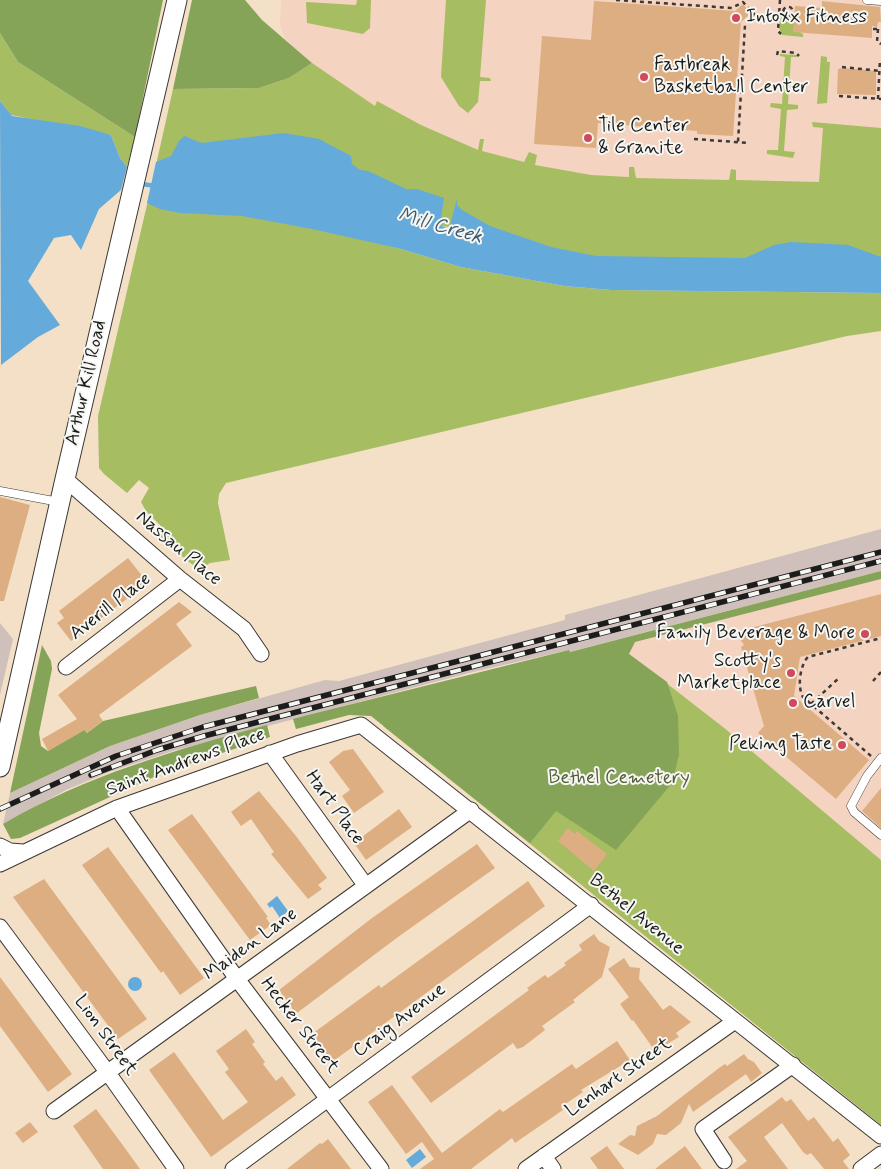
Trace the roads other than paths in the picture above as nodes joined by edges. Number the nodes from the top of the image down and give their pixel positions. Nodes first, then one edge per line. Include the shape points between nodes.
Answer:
1 (177, 0) edge
2 (867, 0) edge
3 (881, 1) edge
4 (65, 479) junction
5 (0, 491) edge
6 (59, 502) junction
7 (180, 579) junction
8 (262, 654) dead end
9 (66, 668) dead end
10 (6, 710) edge
11 (365, 726) joint
12 (270, 754) junction
13 (877, 758) edge
14 (0, 767) edge
15 (118, 808) junction
16 (471, 810) junction
17 (881, 835) edge
18 (0, 846) edge
19 (25, 852) junction
20 (0, 864) edge
21 (366, 886) junction
22 (591, 905) junction
23 (0, 927) edge
24 (237, 979) junction
25 (735, 1020) junction
26 (793, 1065) junction
27 (108, 1072) junction
28 (330, 1098) junction
29 (54, 1111) dead end
30 (881, 1136) edge
31 (881, 1154) edge
32 (544, 1156) junction
33 (724, 1161) dead end
34 (176, 1169) edge
35 (233, 1169) edge
36 (381, 1169) edge
37 (526, 1169) edge
38 (553, 1169) edge
39 (861, 1169) edge

1 - 4 street, Arthur Kill Road
2 - 3 lane
4 - 6 street, Arthur Kill Road
4 - 7 street, Nassau Place
5 - 6 lane
6 - 10 street, Arthur Kill Road
7 - 8 street, Nassau Place via 244,629
7 - 9 street, Averill Place
10 - 14 street, Arthur Kill Road
11 - 12 street, Saint Andrews Place via 357,725
11 - 16 street, Bethel Avenue
12 - 15 street, Saint Andrews Place
12 - 21 street, Hart Place
13 - 17 lane via 851,806
15 - 19 street, Saint Andrews Place
15 - 24 street, Hecker Street
16 - 21 street, Maiden Lane
16 - 22 street, Bethel Avenue
18 - 19 street via 10,852
19 - 20 street, Saint Andrews Place
21 - 24 street, Maiden Lane
22 - 25 street, Bethel Avenue
22 - 28 street, Craig Avenue
23 - 27 street, Lion Street
24 - 27 street, Maiden Lane
24 - 28 street, Hecker Street
25 - 26 street, Bethel Avenue
25 - 32 street, Lenhart Street
26 - 30 street, Bethel Avenue
26 - 33 street via 703,1129
27 - 29 street, Maiden Lane
27 - 34 street, Lion Street
28 - 35 street, Craig Avenue
28 - 36 street, Hecker Street
31 - 39 street
32 - 37 street, Lenhart Street
32 - 38 street

